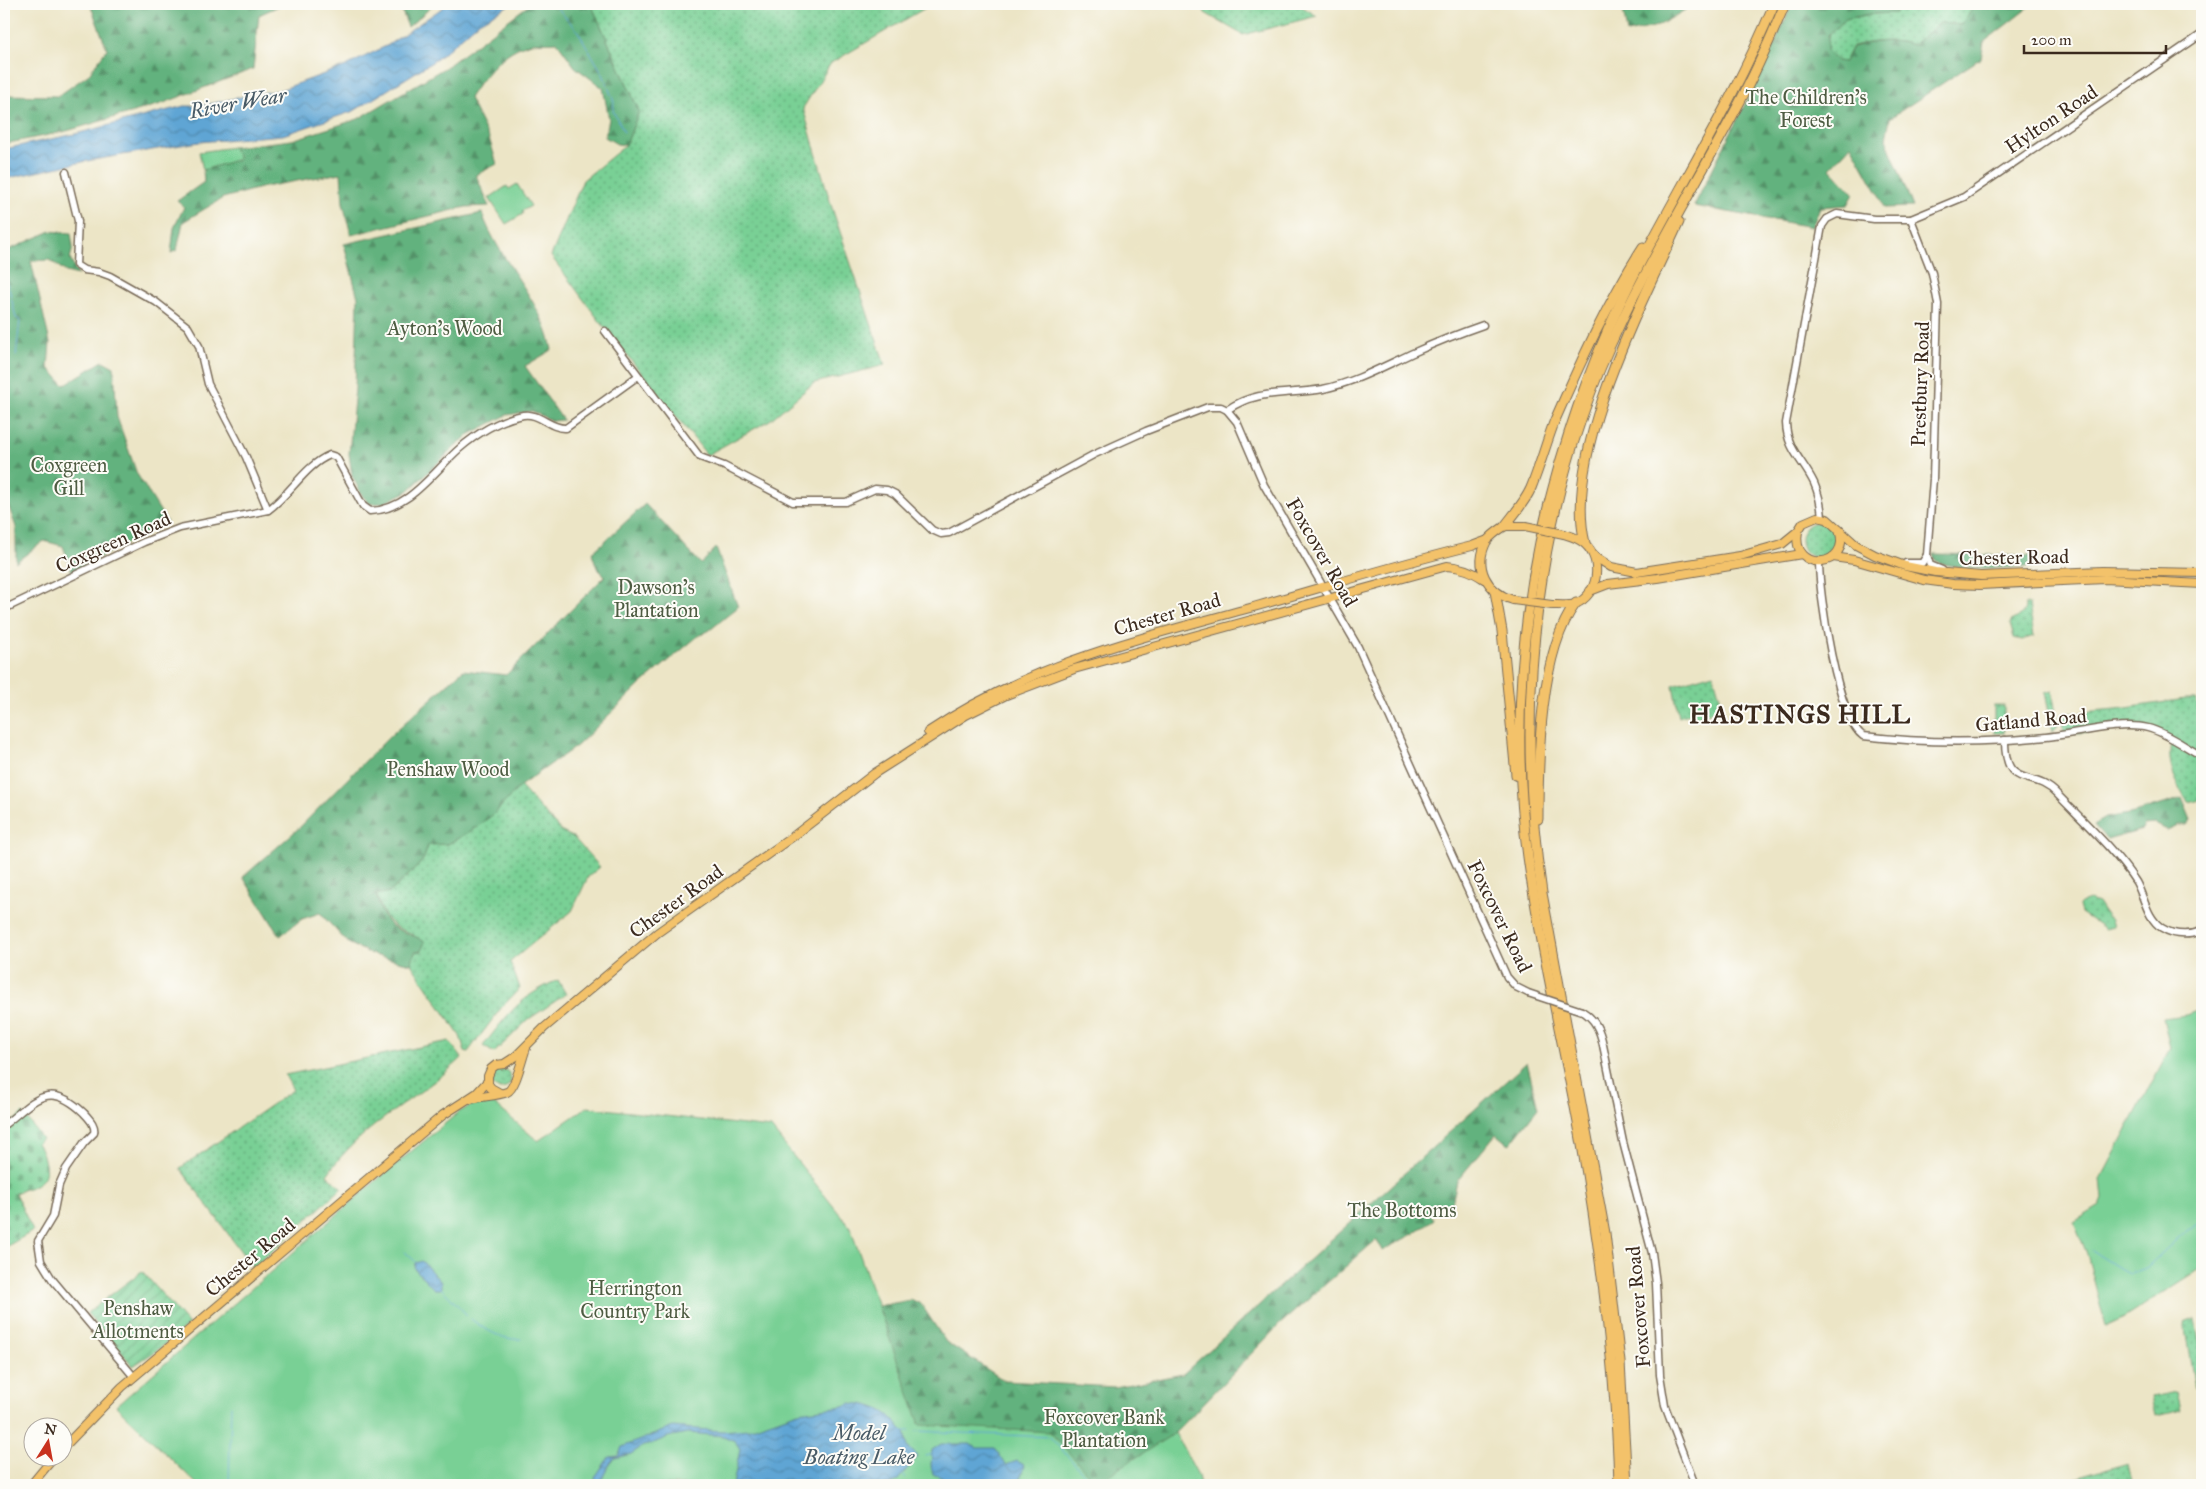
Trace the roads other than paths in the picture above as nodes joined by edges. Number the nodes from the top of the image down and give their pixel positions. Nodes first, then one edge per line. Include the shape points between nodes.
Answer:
1 (1774, 4) edge
2 (1785, 4) edge
3 (2202, 34) edge
4 (1707, 162) junction
5 (66, 172) dead end
6 (1678, 191) junction
7 (1911, 219) junction
8 (1483, 325) dead end
9 (605, 331) dead end
10 (638, 376) junction
11 (1227, 410) junction
12 (268, 510) junction
13 (1822, 517) junction
14 (1505, 526) junction
15 (1838, 528) junction
16 (1798, 532) junction
17 (1488, 540) junction
18 (1585, 543) junction
19 (1802, 554) junction
20 (1927, 555) junction
21 (1594, 556) junction
22 (1833, 557) junction
23 (1889, 561) junction
24 (1819, 562) junction
25 (2202, 573) edge
26 (1952, 574) junction
27 (2113, 575) junction
28 (1484, 578) junction
29 (2202, 584) edge
30 (1323, 587) junction
31 (1494, 591) junction
32 (1590, 592) junction
33 (1330, 600) junction
34 (1576, 603) junction
35 (4, 609) edge
36 (2005, 740) junction
37 (2202, 756) edge
38 (879, 770) junction
39 (1528, 857) junction
40 (1542, 893) junction
41 (2202, 931) edge
42 (526, 1046) junction
43 (504, 1064) junction
44 (516, 1078) junction
45 (488, 1081) junction
46 (500, 1093) junction
47 (467, 1100) junction
48 (4, 1125) edge
49 (134, 1377) junction
50 (72, 1439) edge
51 (47, 1466) edge
52 (31, 1485) edge
53 (1619, 1485) edge
54 (1628, 1485) edge
55 (1695, 1485) edge

1 - 6 highway via 1735,90
2 - 4 highway via 1760,62
3 - 7 street, Hylton Road via 1964,197
4 - 18 highway via 1612,372 1591,442 1583,486 1580,518
4 - 40 highway via 1656,253 1615,336 1587,404 1558,500 1536,624 1530,712 1534,842
5 - 12 street via 78,221 76,265 110,276 156,302 188,327 199,346 208,384 246,457
6 - 14 highway via 1618,287 1554,423 1530,490
6 - 39 highway via 1630,282 1589,376 1565,445 1544,524 1528,622 1521,711
7 - 13 street via 1874,219 1838,214 1827,219 1820,232 1786,435 1813,481
7 - 20 street, Prestbury Road via 1932,273 1938,304 1934,470
8 - 11 street via 1349,383 1250,397
9 - 10 street
10 - 11 street via 704,459 793,502 846,502 875,490 887,490 932,530 944,534 1092,455 1146,431 1208,406
10 - 12 street via 566,428 554,427 536,417 523,415 488,429 458,450 422,487 384,508 370,511 363,506 336,457 330,455
11 - 30 street, Foxcover Road via 1236,422 1264,485
12 - 35 street, Coxgreen Road via 180,528
13 - 15 main road, Chester Road
13 - 16 main road via 1811,518
14 - 17 main road
14 - 18 main road, bridge via 1525,526 1564,534
15 - 22 main road via 1840,547
15 - 23 main road, Chester Road via 1856,544
16 - 19 main road via 1797,547
16 - 21 main road via 1782,544 1740,556 1637,572 1611,567
17 - 28 main road via 1482,568
17 - 30 main road, Chester Road
18 - 21 main road
19 - 24 main road via 1811,561
19 - 32 main road via 1608,584
20 - 23 street via 1918,564
20 - 26 street via 1930,565
21 - 32 main road via 1596,576
22 - 24 main road, Chester Road
22 - 27 main road, Chester Road via 1953,584 1980,585
23 - 26 main road, Chester Road
24 - 36 street, Gatland Road via 1833,666 1853,727 1858,732 1863,736 1876,737
25 - 27 main road, Chester Road
26 - 27 main road, Chester Road
27 - 29 main road, Chester Road
28 - 31 main road
28 - 33 main road, Chester Road via 1460,567 1447,566
30 - 33 street, Foxcover Road
30 - 38 main road, Chester Road via 1050,667 963,710 915,741
31 - 34 main road, bridge via 1513,600 1552,605
31 - 39 highway via 1502,631 1521,821
32 - 34 main road
33 - 38 main road, Chester Road via 1186,637 1050,678 966,715
33 - 55 street, Foxcover Road, bridge via 1358,648 1507,977 1528,993 1582,1010 1600,1030 1623,1142 1652,1253 1665,1406
34 - 40 highway via 1559,632 1548,678 1540,737 1538,819
36 - 37 street, Gatland Road via 2132,726 2163,734
36 - 41 street via 2007,764 2012,770 2020,777 2057,793 2102,840 2136,882 2152,917 2162,928 2182,936
38 - 42 main road, Chester Road via 796,835 657,932
39 - 53 highway via 1598,1242 1616,1410
40 - 54 highway via 1605,1233 1620,1362
42 - 43 main road
42 - 44 main road, Chester Road
43 - 44 main road via 511,1068
43 - 45 main road via 491,1069
44 - 46 main road via 511,1090
45 - 46 main road via 491,1088
45 - 47 main road, Chester Road
46 - 47 main road, Chester Road
47 - 49 main road, Chester Road via 443,1115
48 - 49 street via 31,1103 53,1095 71,1102 94,1126 94,1133 62,1178 56,1210 39,1236 38,1249 52,1279
49 - 50 main road, Chester Road
51 - 52 main road

